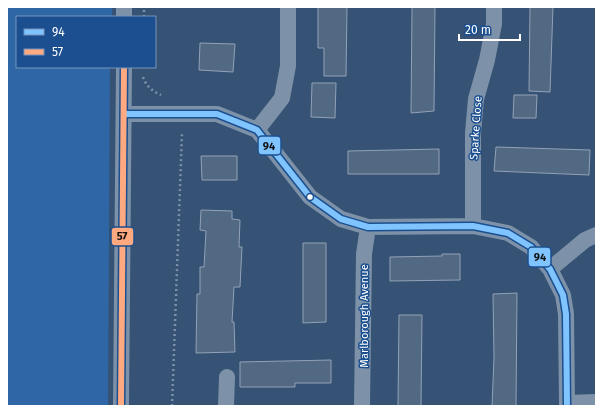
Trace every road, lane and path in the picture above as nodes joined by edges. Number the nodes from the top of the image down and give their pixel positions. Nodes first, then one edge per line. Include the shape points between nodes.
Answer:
1 (288, 7) edge
2 (494, 7) edge
3 (124, 68) edge
4 (143, 72) dead end
5 (166, 97) dead end
6 (183, 113) junction
7 (124, 114) junction
8 (256, 130) junction
9 (473, 226) junction
10 (368, 227) junction
11 (596, 235) edge
12 (550, 269) junction
13 (227, 377) dead end
14 (596, 402) edge
15 (567, 405) edge
16 (121, 406) edge
17 (172, 406) edge
18 (226, 406) edge
19 (362, 406) edge

1 - 8 street via 288,66 282,98
2 - 9 street, Sparke Close via 494,24 476,100 473,133
3 - 7 street
4 - 5 path via 145,83 153,91
6 - 7 street
6 - 8 street via 217,114
6 - 17 path
7 - 16 street
8 - 10 street via 310,197 342,219
9 - 10 street
9 - 12 street via 508,232 531,247
10 - 19 street, Marlborough Avenue via 364,254
11 - 12 street via 585,240
12 - 15 street via 563,295 566,314
13 - 18 street
14 - 15 street

